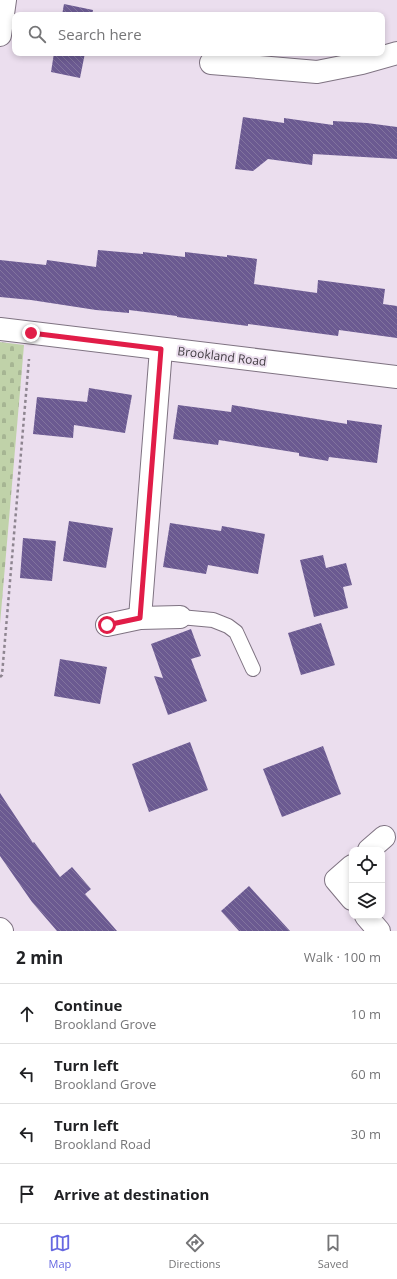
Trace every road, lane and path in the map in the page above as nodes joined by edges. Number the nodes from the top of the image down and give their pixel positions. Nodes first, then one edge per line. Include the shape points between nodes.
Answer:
1 (5, 0) edge
2 (0, 35) edge
3 (397, 53) edge
4 (211, 63) dead end
5 (0, 329) edge
6 (31, 333) junction
7 (161, 349) junction
8 (397, 378) edge
9 (180, 617) joint
10 (140, 618) junction
11 (107, 625) dead end
12 (253, 669) dead end
13 (0, 677) edge
14 (349, 869) edge
15 (349, 896) edge
16 (369, 919) edge
17 (379, 931) edge

1 - 2 street
3 - 4 street via 317,72
5 - 6 street, Brookland Road
6 - 7 street, Brookland Road
6 - 13 path
7 - 8 street, Brookland Road
7 - 10 street
9 - 10 street
9 - 12 lane via 213,620 228,626 236,632
10 - 11 street
14 - 15 street via 336,880
16 - 17 street

